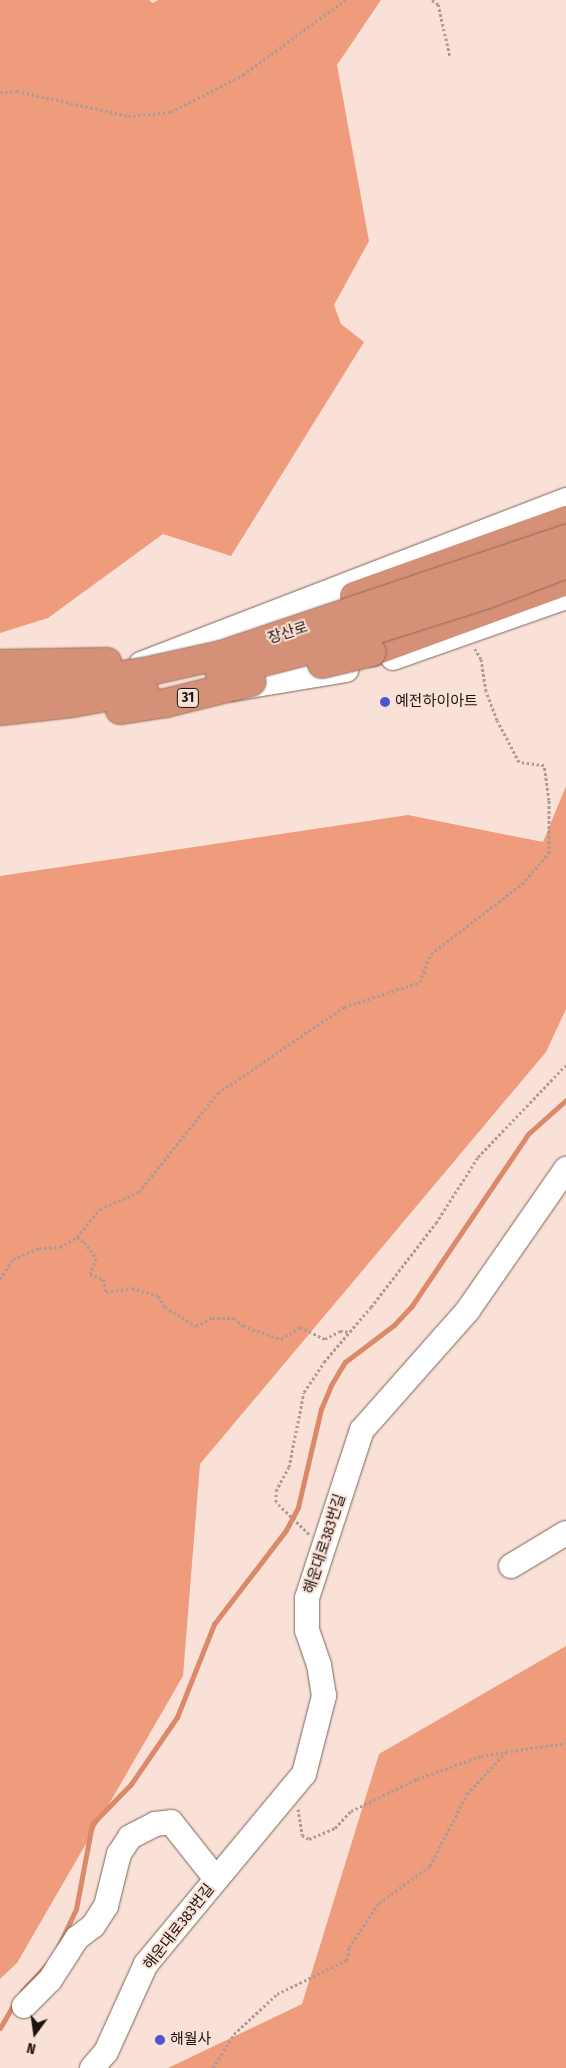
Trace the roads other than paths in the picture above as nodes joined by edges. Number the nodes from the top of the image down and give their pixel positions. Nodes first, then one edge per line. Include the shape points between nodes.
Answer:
1 (566, 500) edge
2 (566, 520) edge
3 (566, 539) edge
4 (566, 564) edge
5 (566, 582) edge
6 (566, 597) edge
7 (0, 664) edge
8 (133, 667) junction
9 (0, 675) edge
10 (0, 687) edge
11 (139, 694) junction
12 (0, 711) edge
13 (0, 721) edge
14 (0, 728) edge
15 (566, 1169) edge
16 (566, 1533) edge
17 (511, 1566) dead end
18 (216, 1879) junction
19 (24, 2006) dead end
20 (92, 2068) edge

1 - 8 street
2 - 7 highway, bridge via 220,640 124,661
3 - 10 highway, 장산로, bridge via 221,655 149,671 69,683
4 - 12 highway, 장산로, bridge via 485,595 321,646 196,679 72,703
5 - 14 highway, 31, bridge via 372,652 166,703
6 - 11 street via 374,665 249,688
8 - 9 street
8 - 11 street
11 - 13 street
15 - 18 street, 해운대로383번길 via 468,1310 362,1430 307,1598 307,1630 320,1665 324,1696 304,1774
16 - 17 street
18 - 19 street via 171,1822 155,1824 130,1837 119,1854 106,1906 93,1926 77,1938 50,1980
18 - 20 street, 해운대로383번길 via 146,1964 106,2052

